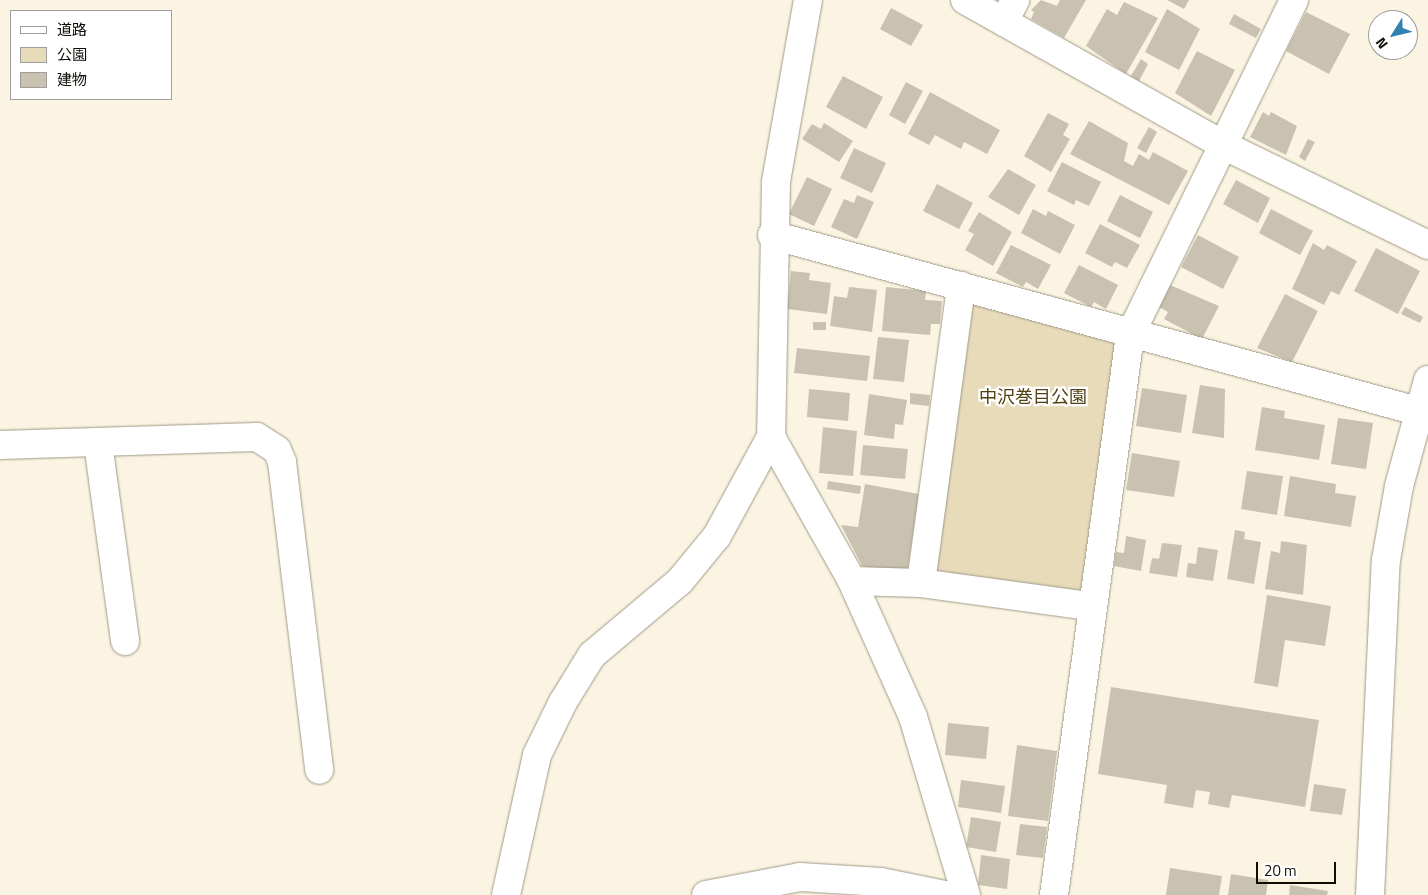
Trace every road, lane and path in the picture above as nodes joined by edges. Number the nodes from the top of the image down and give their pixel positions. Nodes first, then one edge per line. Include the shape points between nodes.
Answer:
1 (808, 0) edge
2 (965, 0) edge
3 (1294, 0) edge
4 (1010, 11) edge
5 (1223, 145) junction
6 (772, 235) junction
7 (1428, 246) edge
8 (962, 286) junction
9 (1130, 335) junction
10 (1428, 380) edge
11 (1422, 414) edge
12 (771, 437) junction
13 (98, 443) junction
14 (0, 445) edge
15 (852, 581) junction
16 (921, 583) junction
17 (1090, 606) junction
18 (125, 641) dead end
19 (319, 770) dead end
20 (506, 895) edge
21 (706, 895) edge
22 (945, 895) edge
23 (966, 895) edge
24 (1054, 895) edge
25 (1370, 895) edge

1 - 6 street via 776,182
2 - 4 street
3 - 5 street
4 - 5 street
5 - 7 street
5 - 9 street
6 - 8 street
6 - 12 street
8 - 9 street
8 - 16 street
9 - 11 street
9 - 17 street
10 - 11 street
11 - 25 street via 1386,560
12 - 15 street
12 - 20 street via 717,536 680,581 592,654 563,702 537,755
13 - 14 street
13 - 18 street
13 - 19 street via 257,437 277,450 286,492
15 - 16 street
15 - 23 street via 914,717
16 - 17 street
17 - 24 street
21 - 22 street via 800,876 881,882

